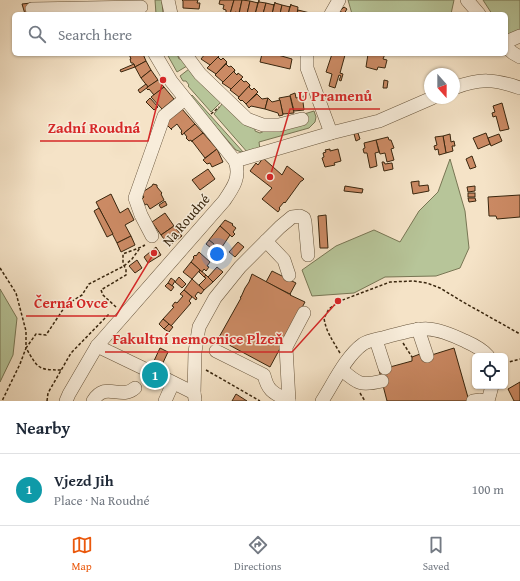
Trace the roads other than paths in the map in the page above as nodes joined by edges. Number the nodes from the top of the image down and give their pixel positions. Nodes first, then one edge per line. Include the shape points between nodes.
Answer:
1 (168, 0) edge
2 (339, 0) edge
3 (467, 0) edge
4 (141, 7) edge
5 (32, 9) dead end
6 (171, 12) edge
7 (332, 12) edge
8 (477, 12) edge
9 (520, 36) edge
10 (508, 41) edge
11 (508, 49) edge
12 (156, 56) edge
13 (186, 56) edge
14 (308, 56) edge
15 (520, 57) edge
16 (460, 86) edge
17 (520, 88) edge
18 (185, 99) junction
19 (424, 102) edge
20 (302, 119) dead end
21 (331, 133) junction
22 (235, 161) junction
23 (149, 240) road end
24 (266, 240) junction
25 (308, 255) dead end
26 (290, 275) dead end
27 (304, 313) dead end
28 (418, 329) junction
29 (376, 340) junction
30 (97, 346) junction
31 (216, 351) dead end
32 (485, 353) edge
33 (427, 356) dead end
34 (345, 365) junction
35 (385, 368) dead end
36 (382, 381) dead end
37 (135, 388) junction
38 (491, 389) edge
39 (120, 397) edge
40 (195, 397) edge
41 (66, 401) edge
42 (93, 401) edge
43 (128, 401) edge
44 (165, 401) edge
45 (289, 401) edge
46 (322, 401) edge
47 (473, 401) edge
48 (485, 401) edge
49 (488, 401) edge

1 - 6 street
2 - 7 street
3 - 8 street
4 - 5 street
9 - 10 street
11 - 15 street
12 - 18 street
13 - 20 street via 200,74 247,119 263,126
14 - 21 street via 307,68
16 - 17 street via 492,80
18 - 22 street
18 - 23 street via 164,116 135,198
19 - 21 street via 379,122
21 - 22 street
22 - 30 street, Na Roudné via 238,170 237,180 224,201 122,310
24 - 25 street via 292,218 300,216 305,222
24 - 26 street via 284,260
24 - 40 street via 215,298 199,327 195,352
27 - 45 street via 286,347
28 - 29 street
28 - 32 street via 447,332
28 - 33 street
29 - 34 street via 364,343
29 - 35 street
30 - 37 street via 147,370
30 - 41 street, Na Roudné
31 - 45 street via 264,375 271,392
34 - 36 street via 354,381 360,384
34 - 46 street
37 - 39 street
37 - 43 street
38 - 49 street
39 - 42 street via 107,391 97,395
40 - 44 street via 168,380
47 - 48 street

